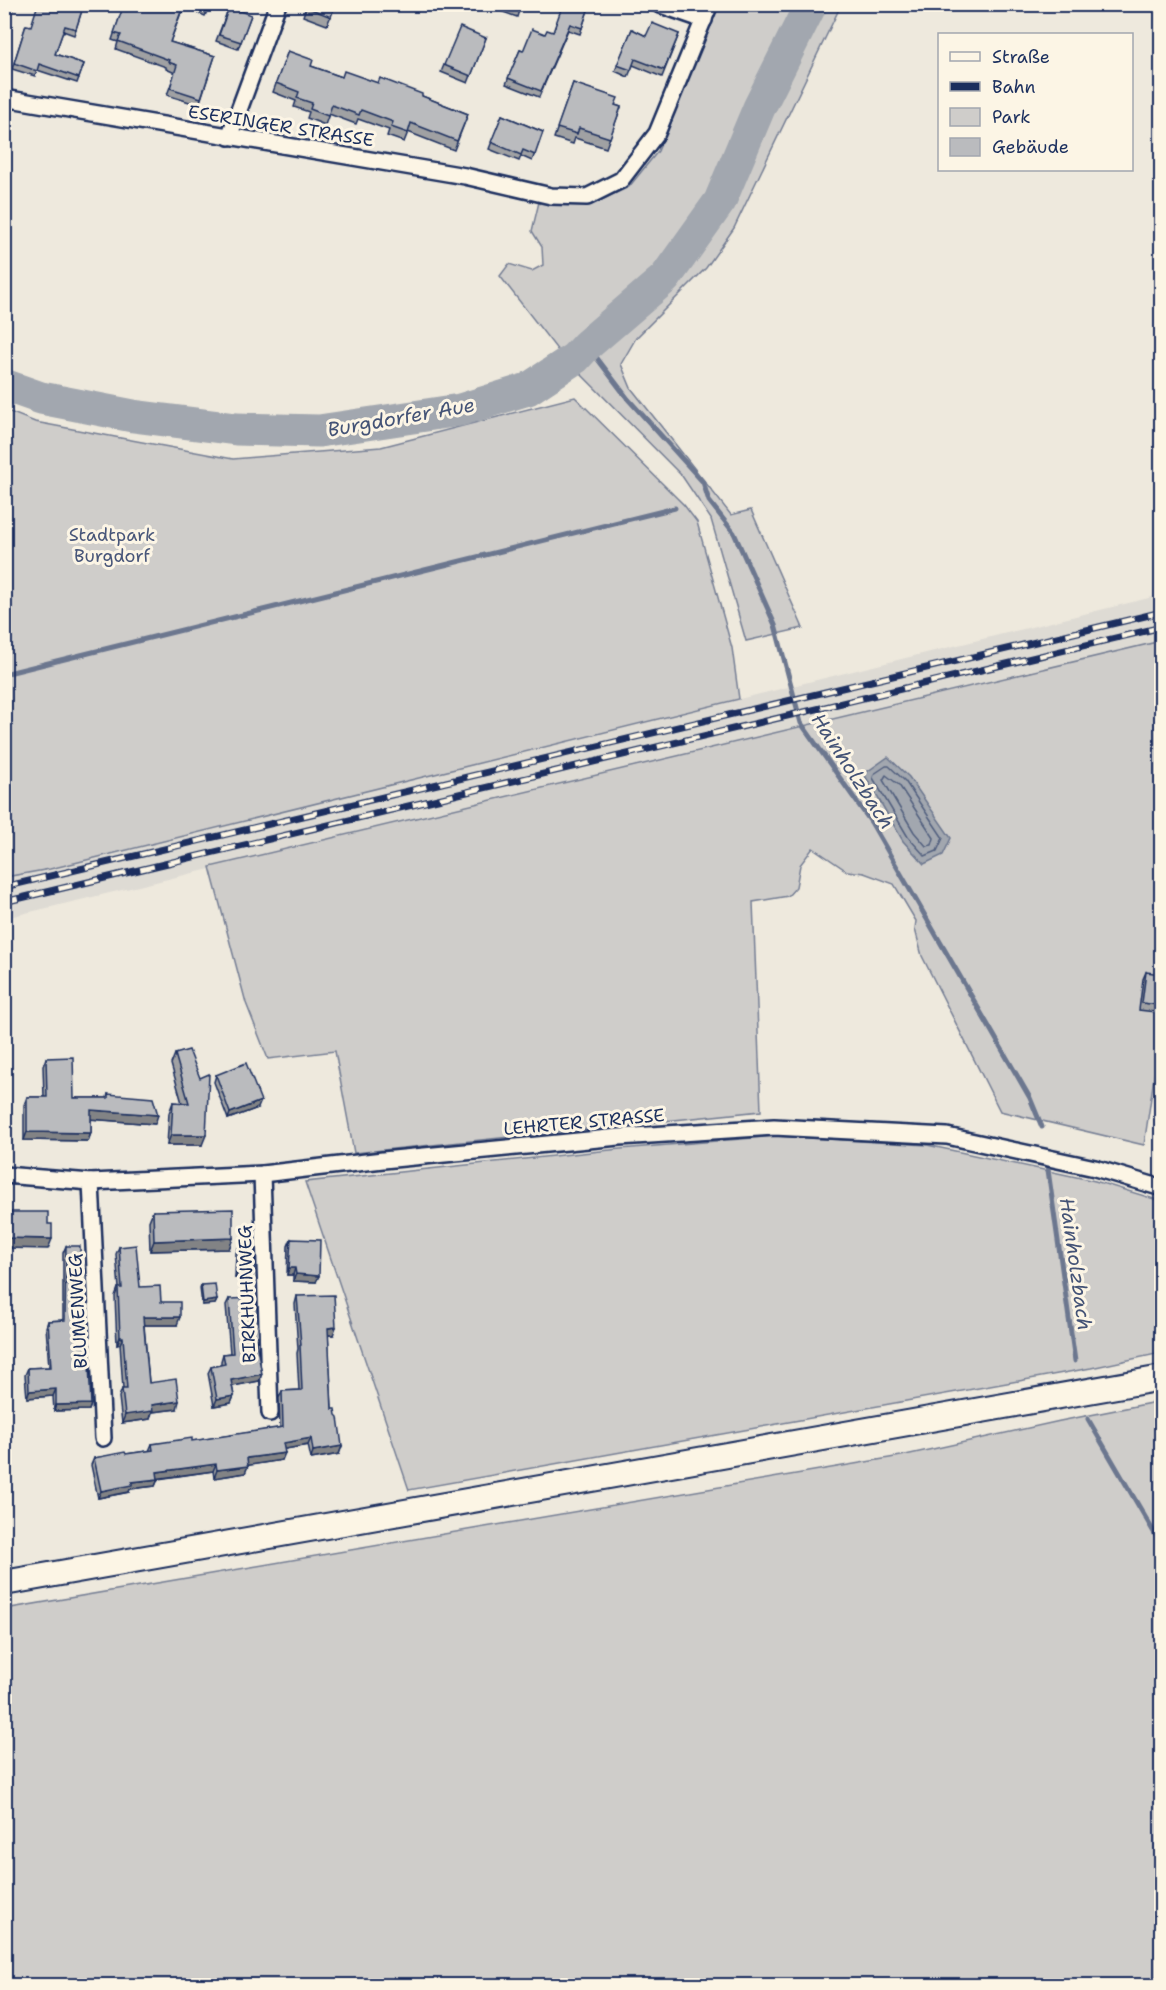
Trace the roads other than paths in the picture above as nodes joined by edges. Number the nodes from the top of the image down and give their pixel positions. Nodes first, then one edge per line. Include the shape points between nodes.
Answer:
1 (278, 4) edge
2 (658, 4) edge
3 (710, 4) edge
4 (704, 20) junction
5 (4, 98) edge
6 (229, 137) junction
7 (4, 1174) edge
8 (262, 1174) junction
9 (91, 1182) junction
10 (1161, 1188) edge
11 (1161, 1378) edge
12 (270, 1413) dead end
13 (103, 1438) dead end
14 (4, 1583) edge

1 - 6 street
2 - 4 street
3 - 4 street, ESERINGER STRASSE
4 - 6 street, ESERINGER STRASSE via 657,133 621,180 588,197 551,196 465,176
5 - 6 street, ESERINGER STRASSE
7 - 9 street, LEHRTER STRASSE
8 - 9 street, LEHRTER STRASSE
8 - 10 street, LEHRTER STRASSE via 619,1137 774,1127 947,1136 1095,1168
8 - 12 street, BIRKHUHNWEG
9 - 13 street, BLUMENWEG
11 - 14 main road

